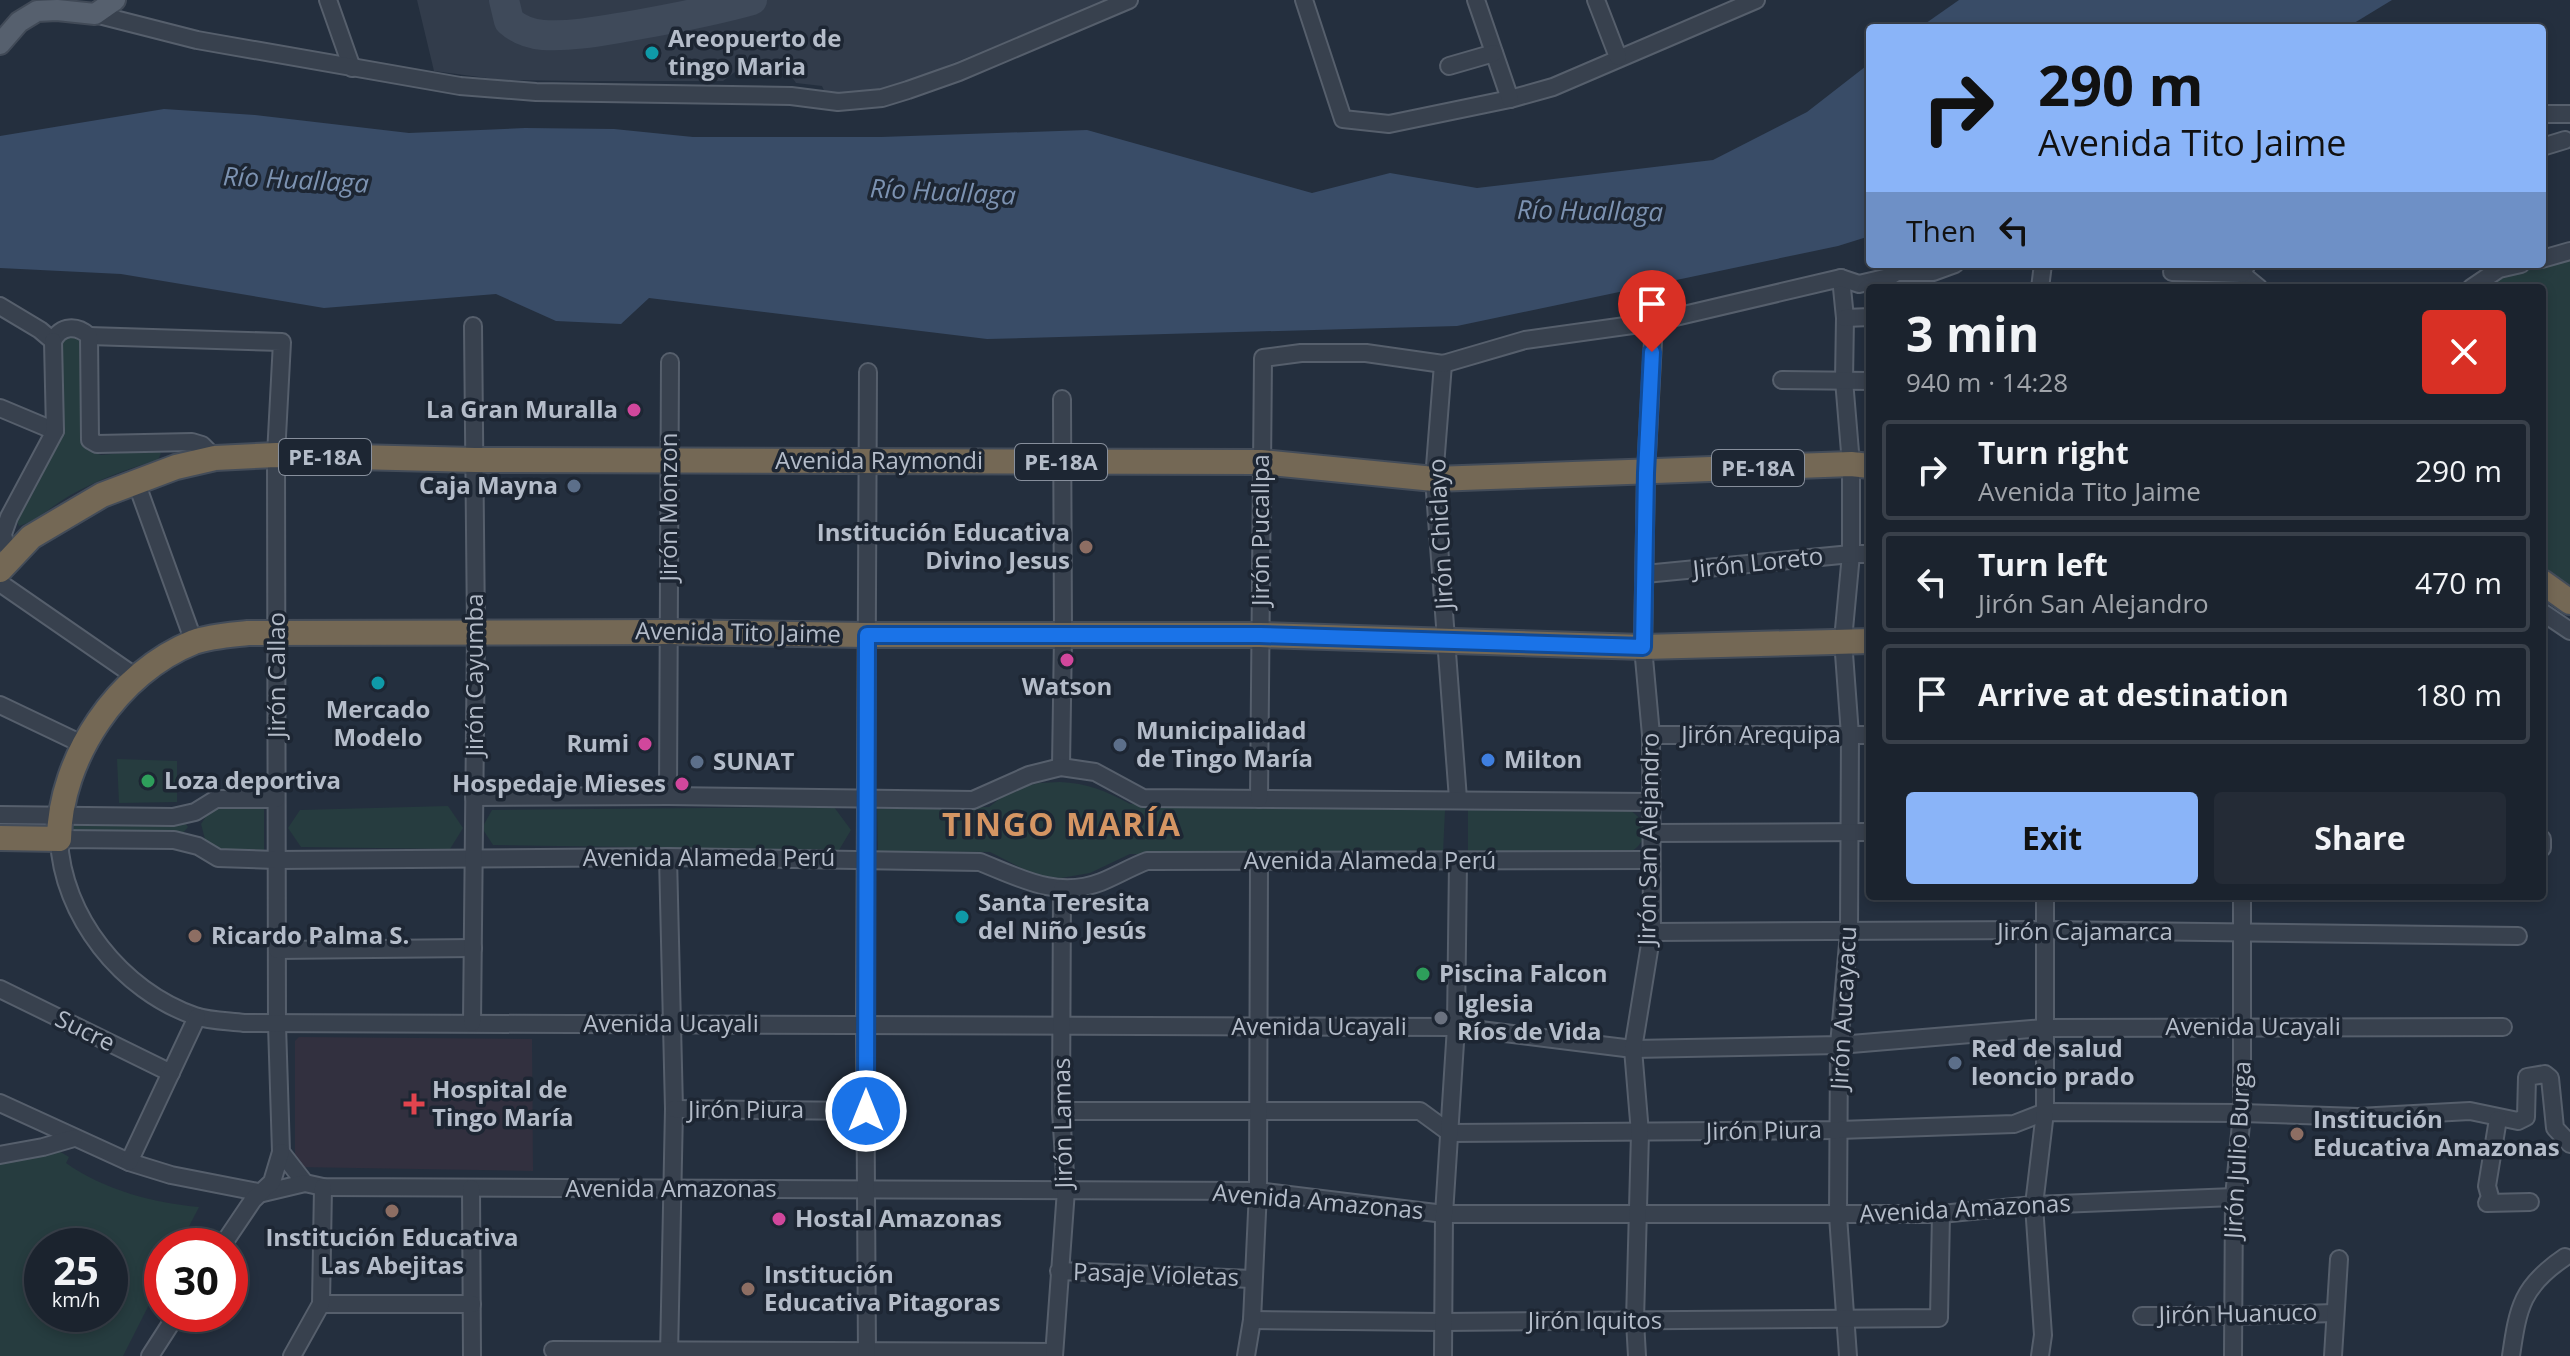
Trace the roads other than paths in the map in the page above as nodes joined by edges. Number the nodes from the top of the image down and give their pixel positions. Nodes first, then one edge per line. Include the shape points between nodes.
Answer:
1 (115, 0) edge
2 (328, 0) edge
3 (1129, 0) edge
4 (1304, 0) edge
5 (1476, 0) edge
6 (1596, 0) edge
7 (1753, 0) edge
8 (95, 14) junction
9 (0, 44) edge
10 (1494, 53) junction
11 (1618, 57) junction
12 (1449, 66) dead end
13 (352, 68) junction
14 (1510, 99) junction
15 (2546, 114) edge
16 (2570, 114) edge
17 (2565, 140) dead end
18 (2546, 146) edge
19 (2570, 251) edge
20 (2546, 258) edge
21 (1944, 268) edge
22 (2238, 268) edge
23 (2503, 268) edge
24 (2172, 275) edge
25 (1841, 278) junction
26 (2477, 284) edge
27 (0, 306) edge
28 (1866, 317) edge
29 (1845, 318) junction
30 (1654, 322) junction
31 (473, 326) dead end
32 (89, 336) junction
33 (53, 341) junction
34 (670, 362) dead end
35 (1443, 364) junction
36 (868, 372) dead end
37 (1782, 380) dead end
38 (1844, 380) junction
39 (1866, 381) edge
40 (1062, 399) dead end
41 (0, 408) edge
42 (55, 431) junction
43 (276, 455) junction
44 (215, 458) junction
45 (475, 460) junction
46 (669, 461) junction
47 (868, 461) junction
48 (1062, 462) junction
49 (1261, 462) junction
50 (1860, 465) edge
51 (1646, 473) junction
52 (1434, 479) junction
53 (136, 482) junction
54 (1851, 554) junction
55 (1866, 554) edge
56 (6, 562) edge
57 (1645, 574) junction
58 (0, 583) edge
59 (2546, 585) edge
60 (2570, 602) edge
61 (2546, 615) edge
62 (476, 631) junction
63 (2570, 631) edge
64 (669, 632) junction
65 (278, 633) junction
66 (867, 635) junction
67 (1063, 635) junction
68 (1260, 635) junction
69 (1843, 640) junction
70 (1866, 641) edge
71 (194, 642) junction
72 (1448, 642) junction
73 (1643, 647) junction
74 (136, 677) junction
75 (0, 705) edge
76 (1651, 735) junction
77 (1850, 735) junction
78 (1866, 735) edge
79 (84, 745) junction
80 (1061, 767) junction
81 (668, 796) junction
82 (474, 797) junction
83 (276, 799) junction
84 (1259, 799) junction
85 (1458, 799) junction
86 (866, 800) junction
87 (1651, 802) junction
88 (195, 812) junction
89 (0, 815) edge
90 (59, 828) junction
91 (1850, 832) junction
92 (1866, 832) edge
93 (1651, 833) junction
94 (0, 838) edge
95 (198, 846) junction
96 (474, 857) junction
97 (668, 857) junction
98 (276, 860) junction
99 (866, 860) junction
100 (1651, 860) junction
101 (1259, 861) junction
102 (1458, 861) junction
103 (1062, 889) junction
104 (2045, 900) edge
105 (2242, 900) edge
106 (2044, 930) junction
107 (1652, 932) junction
108 (1849, 933) junction
109 (2243, 934) junction
110 (2518, 936) dead end
111 (473, 948) junction
112 (277, 950) junction
113 (0, 989) edge
114 (197, 1017) junction
115 (472, 1023) junction
116 (672, 1023) junction
117 (277, 1025) junction
118 (865, 1025) junction
119 (1061, 1025) junction
120 (1258, 1027) junction
121 (1456, 1027) junction
122 (2243, 1027) junction
123 (2503, 1027) dead end
124 (2044, 1028) junction
125 (1839, 1045) junction
126 (1633, 1049) junction
127 (171, 1073) junction
128 (0, 1103) edge
129 (674, 1109) junction
130 (1258, 1110) junction
131 (866, 1111) junction
132 (1061, 1111) junction
133 (2045, 1112) junction
134 (2242, 1113) junction
135 (2498, 1119) junction
136 (1839, 1130) junction
137 (1450, 1133) junction
138 (1640, 1133) junction
139 (74, 1138) junction
140 (2570, 1144) edge
141 (281, 1152) junction
142 (0, 1155) edge
143 (129, 1162) junction
144 (305, 1183) junction
145 (323, 1187) junction
146 (471, 1188) junction
147 (673, 1189) junction
148 (866, 1190) junction
149 (1066, 1190) junction
150 (1258, 1191) junction
151 (263, 1193) junction
152 (2234, 1197) junction
153 (2530, 1202) dead end
154 (2034, 1205) junction
155 (1444, 1214) junction
156 (1941, 1214) junction
157 (1638, 1215) junction
158 (1838, 1216) junction
159 (234, 1228) edge
160 (2568, 1257) edge
161 (2339, 1259) dead end
162 (1059, 1271) junction
163 (1252, 1279) junction
164 (321, 1304) junction
165 (472, 1304) junction
166 (2334, 1313) junction
167 (2142, 1316) dead end
168 (2232, 1316) junction
169 (1847, 1318) junction
170 (1252, 1320) junction
171 (1635, 1321) junction
172 (1442, 1322) junction
173 (165, 1332) edge
174 (553, 1350) dead end
175 (1845, 1352) edge
176 (669, 1353) edge
177 (867, 1354) edge
178 (1054, 1354) edge
179 (150, 1356) edge
180 (292, 1356) edge
181 (472, 1356) edge
182 (1246, 1356) edge
183 (1443, 1356) edge
184 (1637, 1356) edge
185 (2040, 1356) edge
186 (2233, 1356) edge
187 (2333, 1356) edge
188 (2511, 1356) edge

1 - 8 main road
2 - 13 street
3 - 13 street via 959,72 882,98 838,102 791,96 536,92
4 - 14 street via 1343,119 1389,124
5 - 10 street
6 - 11 street
7 - 11 street
8 - 9 main road via 37,11
8 - 13 street via 197,40
10 - 12 street
10 - 14 street
11 - 14 street via 1553,87
15 - 16 street
17 - 18 street
19 - 20 street
21 - 25 street via 1897,272 1859,284
22 - 24 street
23 - 26 street
25 - 29 street, Jirón Aucayacu
25 - 30 street
27 - 33 street
28 - 29 street
29 - 38 street, Jirón Aucayacu
30 - 35 street via 1525,340
30 - 51 street, Jirón San Alejandro
31 - 45 street, Jirón Cayumba
32 - 33 street via 71,327
32 - 43 street, Jirón Callao via 282,342
32 - 44 street via 90,440 192,442
33 - 42 street
34 - 46 street, Jirón Monzon
35 - 49 street, Jirón Pucallpa via 1366,353 1263,358
35 - 52 street, Jirón Chiclayo
36 - 47 street
37 - 38 street
38 - 39 street
38 - 50 street, Jirón Aucayacu
40 - 48 street
41 - 42 street
42 - 56 street via 9,517 3,534
43 - 44 highway, Avenida Raymondi / PE-18A
43 - 45 highway, Avenida Raymondi / PE-18A
43 - 65 street, Jirón Callao
44 - 53 highway, Avenida Raymondi / PE-18A
45 - 46 highway, Avenida Raymondi / PE-18A
45 - 62 street, Jirón Cayumba
46 - 47 highway, Avenida Raymondi / PE-18A
46 - 64 street, Jirón Monzon
47 - 48 highway, Avenida Raymondi / PE-18A
47 - 66 street
48 - 49 highway, Avenida Raymondi / PE-18A
48 - 67 street
49 - 52 highway, Avenida Raymondi / PE-18A
49 - 68 street, Jirón Pucallpa
50 - 51 highway, Avenida Raymondi / PE-18A
50 - 54 street, Jirón Aucayacu
51 - 52 highway, Avenida Raymondi / PE-18A
51 - 57 street, Jirón San Alejandro
52 - 72 street, Jirón Chiclayo
53 - 56 highway, PE-18A via 67,513
53 - 71 street
54 - 55 street, Jirón Loreto
54 - 57 street, Jirón Loreto
54 - 69 street, Jirón Aucayacu
57 - 73 street, Jirón San Alejandro
58 - 74 street
59 - 60 highway
61 - 63 street
62 - 64 highway, Avenida Tito Jaime
62 - 65 highway, Avenida Tito Jaime
62 - 82 street, Jirón Cayumba
64 - 66 highway, Avenida Tito Jaime
64 - 81 street, Jirón Monzon
65 - 71 highway, Avenida Tito Jaime
65 - 83 street, Jirón Callao
66 - 67 highway, Avenida Tito Jaime
66 - 86 street
67 - 68 highway, Avenida Tito Jaime
67 - 80 street
68 - 72 highway, Avenida Tito Jaime
68 - 84 street, Jirón Pucallpa
69 - 70 highway, Avenida Tito Jaime
69 - 73 highway, Avenida Tito Jaime
69 - 77 street, Jirón Aucayacu
71 - 74 highway, Avenida Tito Jaime
72 - 73 highway, Avenida Tito Jaime
72 - 85 street, Jirón Chiclayo
73 - 76 street, Jirón San Alejandro
74 - 79 highway, Avenida Tito Jaime
75 - 79 street
76 - 77 street, Jirón Arequipa
76 - 87 street, Jirón San Alejandro
77 - 78 street, Jirón Arequipa
77 - 91 street, Jirón Aucayacu
79 - 90 highway, Avenida Tito Jaime via 67,786
80 - 84 street via 1095,772 1143,798
80 - 86 street via 973,800
81 - 82 street
81 - 86 street
82 - 96 street, Jirón Cayumba
83 - 88 street, Avenida Alameda Perú via 216,799
83 - 98 street, Jirón Callao
84 - 85 street
85 - 87 street
86 - 99 street
87 - 93 street, Jirón San Alejandro
88 - 90 street, Avenida Alameda Perú
88 - 95 street
89 - 90 street, Avenida Alameda Perú
90 - 94 highway, Avenida Alameda Perú
90 - 95 street, Avenida Alameda Perú
90 - 114 street via 63,871 84,923 121,970 144,989
91 - 92 street
91 - 93 street
91 - 108 street, Jirón Aucayacu
93 - 100 street, Jirón San Alejandro
95 - 98 street, Avenida Alameda Perú via 218,858
96 - 97 street, Avenida Alameda Perú
96 - 98 street, Avenida Alameda Perú
96 - 111 street, Jirón Cayumba
97 - 99 street, Avenida Alameda Perú
97 - 116 street
98 - 112 street, Jirón Callao
99 - 103 street, Avenida Alameda Perú via 980,862
99 - 118 street
100 - 102 street, Avenida Alameda Perú
100 - 107 street, Jirón San Alejandro
101 - 102 street, Avenida Alameda Perú
101 - 103 street, Avenida Alameda Perú via 1147,861 1085,887
101 - 120 street
102 - 121 street
103 - 119 street, Jirón Lamas
104 - 106 street
105 - 109 street, Jirón Julio Burga
106 - 108 street, Jirón Cajamarca
106 - 109 street, Jirón Cajamarca
106 - 124 street
107 - 108 street, Jirón Cajamarca
107 - 126 street, Jirón San Alejandro
108 - 125 street, Jirón Aucayacu
109 - 110 street, Jirón Cajamarca
109 - 122 street, Jirón Julio Burga
111 - 112 street
111 - 115 street, Jirón Cayumba
112 - 117 street, Jirón Callao
113 - 127 street, Sucre
114 - 117 street, Avenida Ucayali
114 - 127 street
115 - 116 street, Avenida Ucayali
115 - 117 street, Avenida Ucayali
116 - 118 street, Avenida Ucayali
116 - 129 street
117 - 141 street, Jirón Callao
118 - 119 street, Avenida Ucayali
118 - 131 street
119 - 120 street, Avenida Ucayali
119 - 132 street, Jirón Lamas
120 - 121 street, Avenida Ucayali
120 - 130 street
121 - 126 street, Avenida Ucayali
121 - 137 street
122 - 123 street, Avenida Ucayali
122 - 124 street, Avenida Ucayali
122 - 134 street, Jirón Julio Burga
124 - 125 street, Avenida Ucayali
124 - 133 street
125 - 126 street, Avenida Ucayali
125 - 136 street, Jirón Aucayacu
126 - 138 street, Jirón San Alejandro
127 - 143 street
128 - 139 street
129 - 131 street, Jirón Piura
129 - 147 street
130 - 132 street
130 - 137 street via 1420,1111
130 - 150 street
131 - 148 street
132 - 149 street, Jirón Lamas
133 - 134 street, Jirón Piura
133 - 136 street, Jirón Piura via 2014,1124
133 - 154 street
134 - 135 street, Jirón Piura via 2358,1117 2470,1111
134 - 152 street, Jirón Julio Burga
135 - 140 street via 2526,1117 2527,1077 2545,1074 2550,1078 2555,1128
135 - 153 street via 2487,1203
136 - 138 street, Jirón Piura
136 - 158 street, Jirón Aucayacu
137 - 138 street, Jirón Piura
137 - 155 street
138 - 157 street, Jirón San Alejandro
139 - 142 street
139 - 143 street
141 - 144 street
141 - 151 street, Jirón Callao
143 - 151 street
144 - 145 street, Avenida Amazonas
144 - 151 street
145 - 146 street, Avenida Amazonas
145 - 164 street
146 - 147 street, Avenida Amazonas
146 - 165 street
147 - 148 street, Avenida Amazonas
147 - 176 street
148 - 149 street, Avenida Amazonas
148 - 177 street
149 - 150 street, Avenida Amazonas
149 - 162 street, Jirón Lamas
150 - 155 street, Avenida Amazonas
150 - 163 street
151 - 159 street, Jirón Callao
152 - 154 street, Avenida Amazonas
152 - 168 street, Jirón Julio Burga
154 - 156 street, Avenida Amazonas
154 - 185 street
155 - 157 street, Avenida Amazonas
155 - 172 street
156 - 158 street, Avenida Amazonas
156 - 169 street, Jirón Iquitos via 1939,1318
157 - 158 street, Avenida Amazonas
157 - 171 street, Jirón San Alejandro
158 - 169 street, Jirón Aucayacu
160 - 188 street via 2526,1292
161 - 166 street
162 - 163 street, Pasaje Violetas
162 - 178 street, Jirón Lamas
163 - 170 street
164 - 165 street
164 - 180 street
165 - 181 street
166 - 168 street, Jirón Huanuco
166 - 187 street
167 - 168 street, Jirón Huanuco
168 - 186 street, Jirón Julio Burga
169 - 171 street, Jirón Iquitos
169 - 175 street, Jirón Aucayacu
170 - 172 street, Jirón Iquitos
170 - 182 street
171 - 172 street, Jirón Iquitos
171 - 184 street, Jirón San Alejandro
172 - 183 street
173 - 179 street
174 - 176 street
176 - 177 street
177 - 178 street

